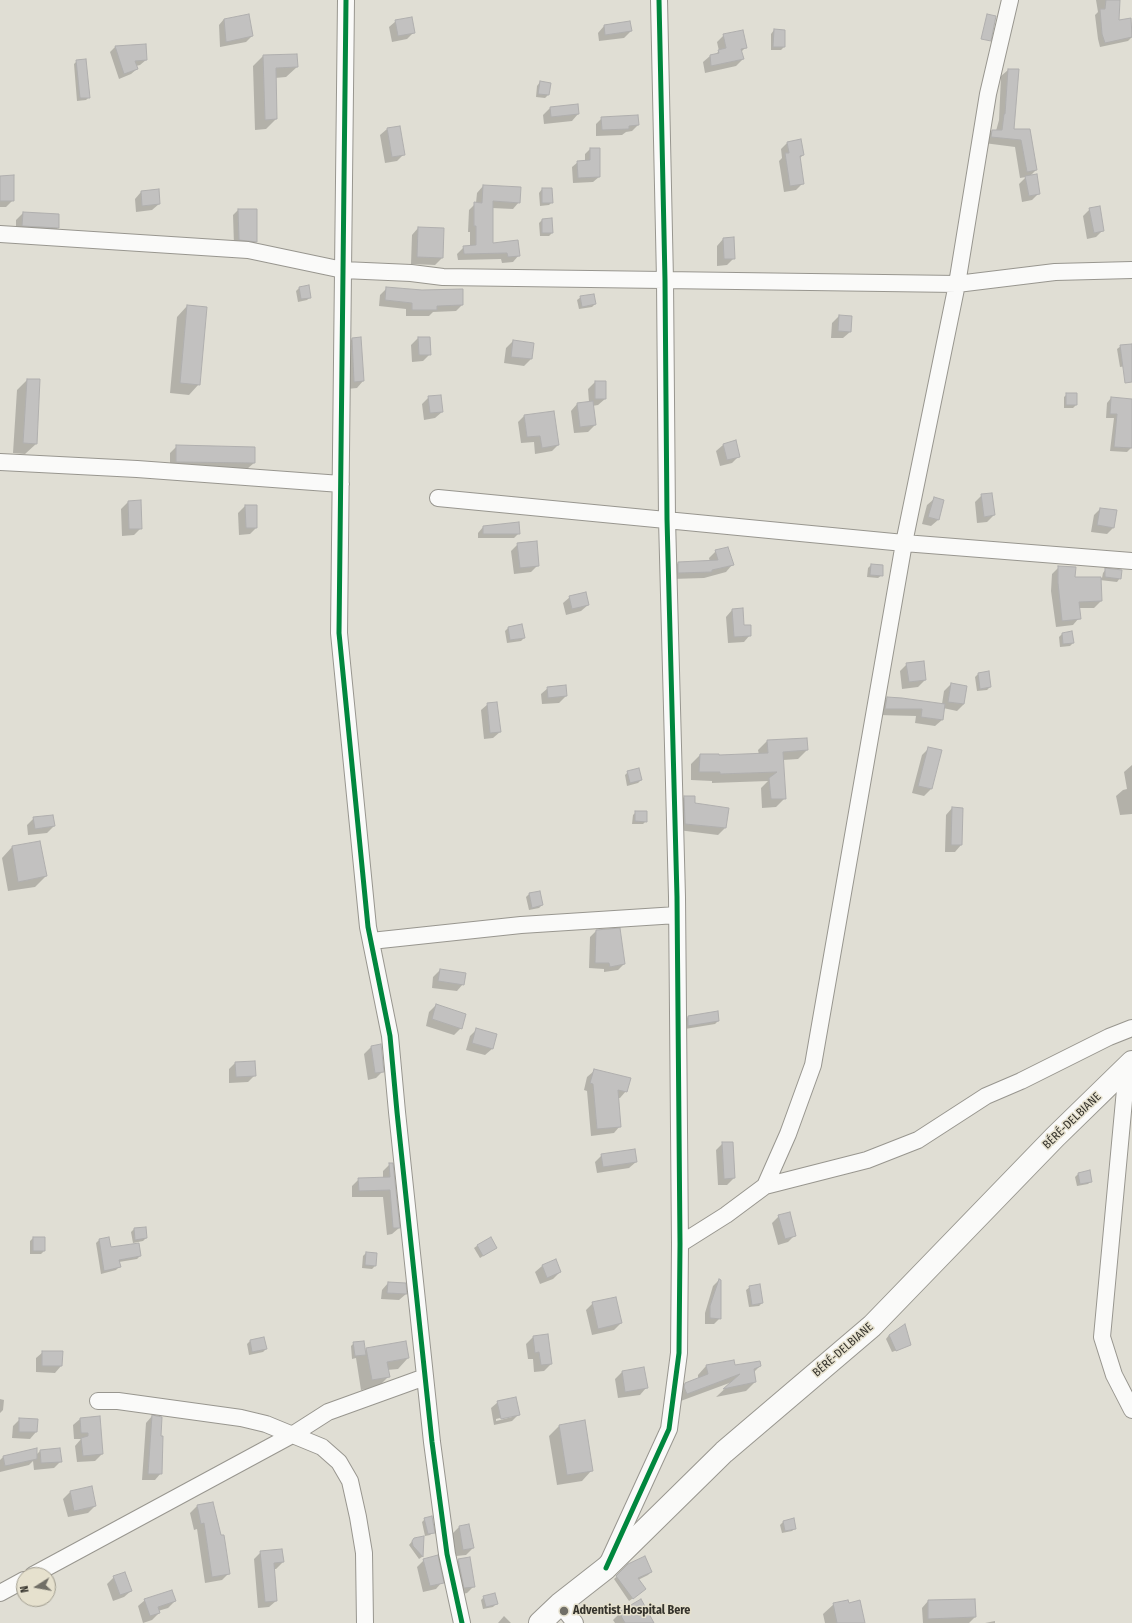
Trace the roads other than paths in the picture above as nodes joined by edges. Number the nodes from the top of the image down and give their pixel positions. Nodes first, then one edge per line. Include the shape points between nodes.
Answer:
1 (346, 0) edge
2 (659, 0) edge
3 (1010, 0) edge
4 (0, 234) edge
5 (343, 270) junction
6 (1132, 270) edge
7 (665, 280) junction
8 (957, 284) junction
9 (0, 462) edge
10 (341, 484) junction
11 (438, 498) dead end
12 (667, 519) junction
13 (904, 543) junction
14 (1132, 561) edge
15 (677, 915) junction
16 (371, 941) junction
17 (1132, 1028) edge
18 (1130, 1065) edge
19 (765, 1186) junction
20 (680, 1244) junction
21 (425, 1376) junction
22 (98, 1401) dead end
23 (1132, 1410) edge
24 (292, 1435) junction
25 (48, 1567) edge
26 (606, 1568) junction
27 (16, 1584) edge
28 (0, 1593) edge
29 (560, 1604) junction
30 (365, 1623) edge
31 (462, 1623) edge
32 (540, 1623) edge
33 (575, 1623) edge

1 - 5 street
2 - 7 street
3 - 8 street via 988,94
4 - 5 street via 248,250
5 - 7 street via 443,277
5 - 10 street
6 - 8 street via 1055,272
7 - 8 street
7 - 12 street
8 - 13 street
9 - 10 street
10 - 16 street via 340,633
11 - 12 street
12 - 13 street
12 - 15 street
13 - 14 street
13 - 19 street via 813,1065 788,1134
15 - 16 street via 521,925
15 - 20 street
16 - 21 street via 390,1036
17 - 19 street via 986,1096 918,1140 867,1160
18 - 23 street via 1102,1337 1114,1375
18 - 26 street, BÉRÉ-DELBIANE via 1055,1137 872,1326 724,1452
19 - 20 street
20 - 26 street via 679,1354 669,1429
21 - 24 street via 328,1412
21 - 31 street via 447,1554
22 - 24 street via 118,1401 241,1418 266,1424
24 - 25 street
24 - 30 street via 322,1446 339,1462 350,1481 364,1553
26 - 29 street, BÉRÉ-DELBIANE
27 - 28 street
29 - 32 street, BÉRÉ-DELBIANE
29 - 33 street

